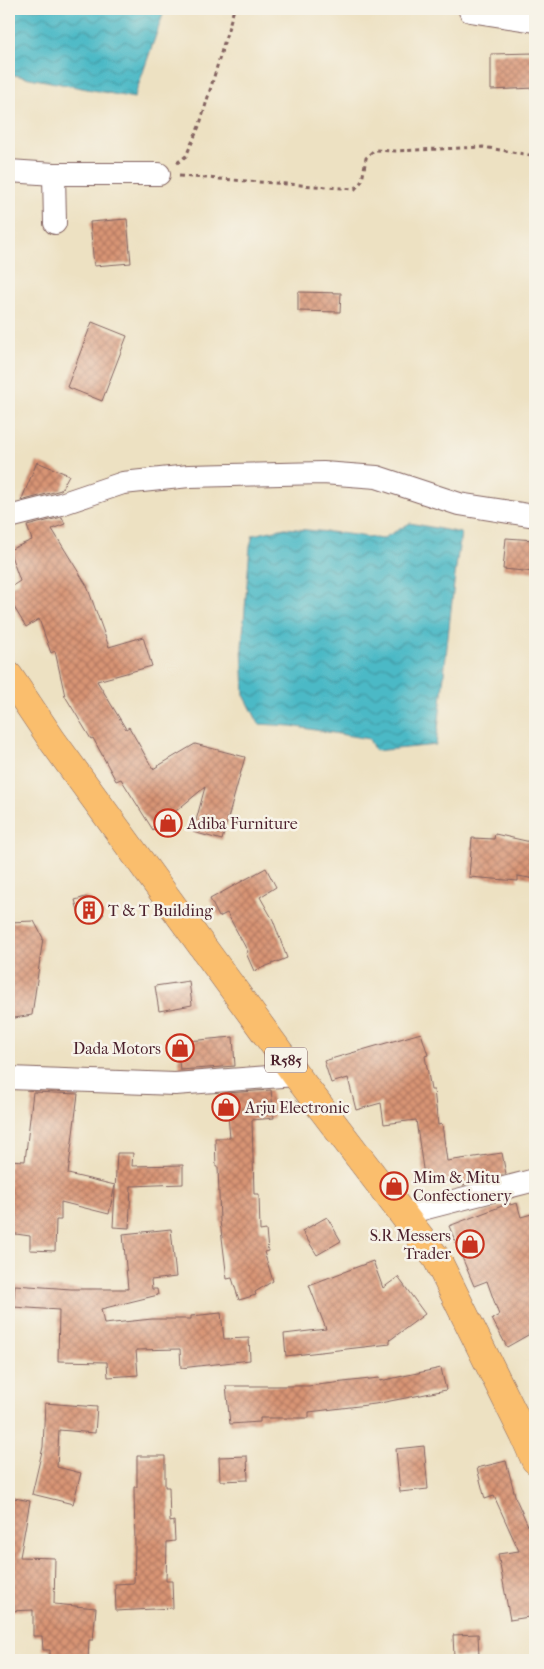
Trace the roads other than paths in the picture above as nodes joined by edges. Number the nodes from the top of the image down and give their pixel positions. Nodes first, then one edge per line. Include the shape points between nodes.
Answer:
1 (470, 9) edge
2 (535, 20) edge
3 (9, 171) edge
4 (54, 174) junction
5 (159, 174) road end
6 (55, 223) dead end
7 (535, 516) edge
8 (9, 517) edge
9 (9, 676) edge
10 (296, 1075) junction
11 (9, 1078) edge
12 (535, 1180) edge
13 (403, 1214) junction
14 (535, 1460) edge

1 - 2 street
3 - 4 street
4 - 5 street
4 - 6 street
7 - 8 street via 459,504 377,477 322,473 189,476 123,483
9 - 10 main road, R585
10 - 11 street via 175,1084
10 - 13 main road, R585
12 - 13 street
13 - 14 main road, R585 via 437,1259

